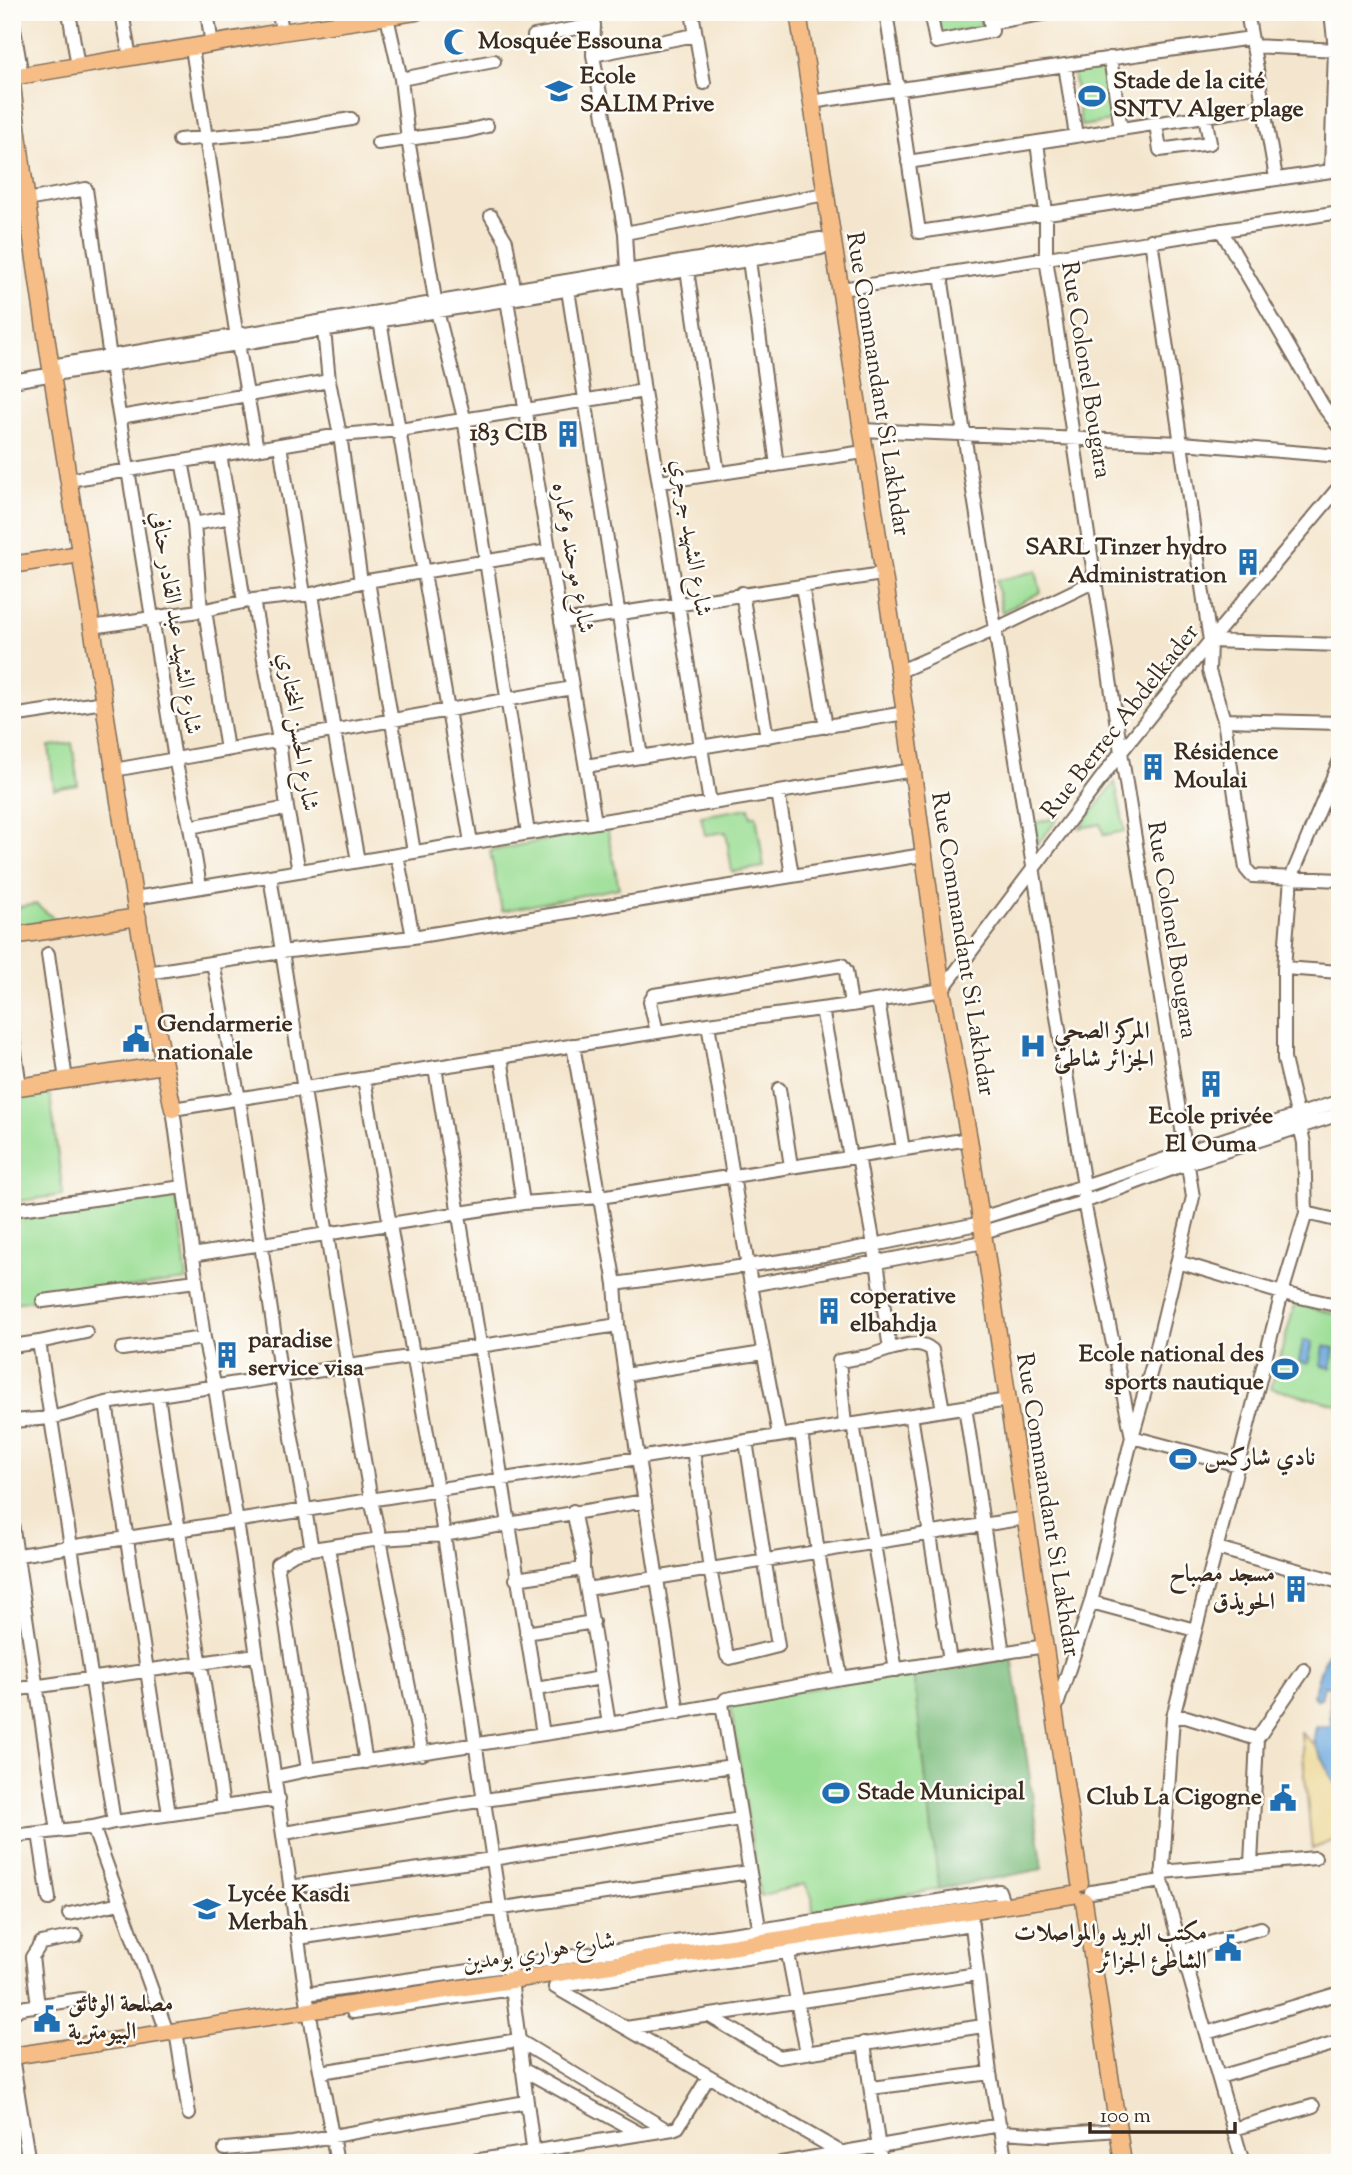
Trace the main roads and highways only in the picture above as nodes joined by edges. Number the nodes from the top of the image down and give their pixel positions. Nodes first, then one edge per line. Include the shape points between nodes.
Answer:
1 (416, 12) edge
2 (798, 12) edge
3 (380, 16) edge
4 (344, 18) edge
5 (15, 79) edge
6 (16, 149) edge
7 (22, 198) edge
8 (80, 550) junction
9 (12, 556) edge
10 (12, 565) edge
11 (138, 917) junction
12 (12, 936) edge
13 (164, 1065) junction
14 (16, 1088) edge
15 (173, 1110) road end
16 (1082, 1893) junction
17 (12, 2056) edge
18 (1123, 2163) edge

1 - 3 main road
2 - 16 main road, Rue Commandant Si Lakhdar via 905,713 942,990 969,1139
3 - 4 main road
4 - 5 main road
5 - 6 main road
6 - 7 main road
7 - 8 main road
8 - 9 main road
8 - 10 main road
8 - 11 main road
11 - 12 main road
11 - 13 main road
13 - 14 main road
13 - 15 main road
16 - 17 main road, شارع هواري بومدين via 1003,1905 971,1917 787,1945 761,1936 537,1976 308,2007
16 - 18 main road, Rue Commandant Si Lakhdar

